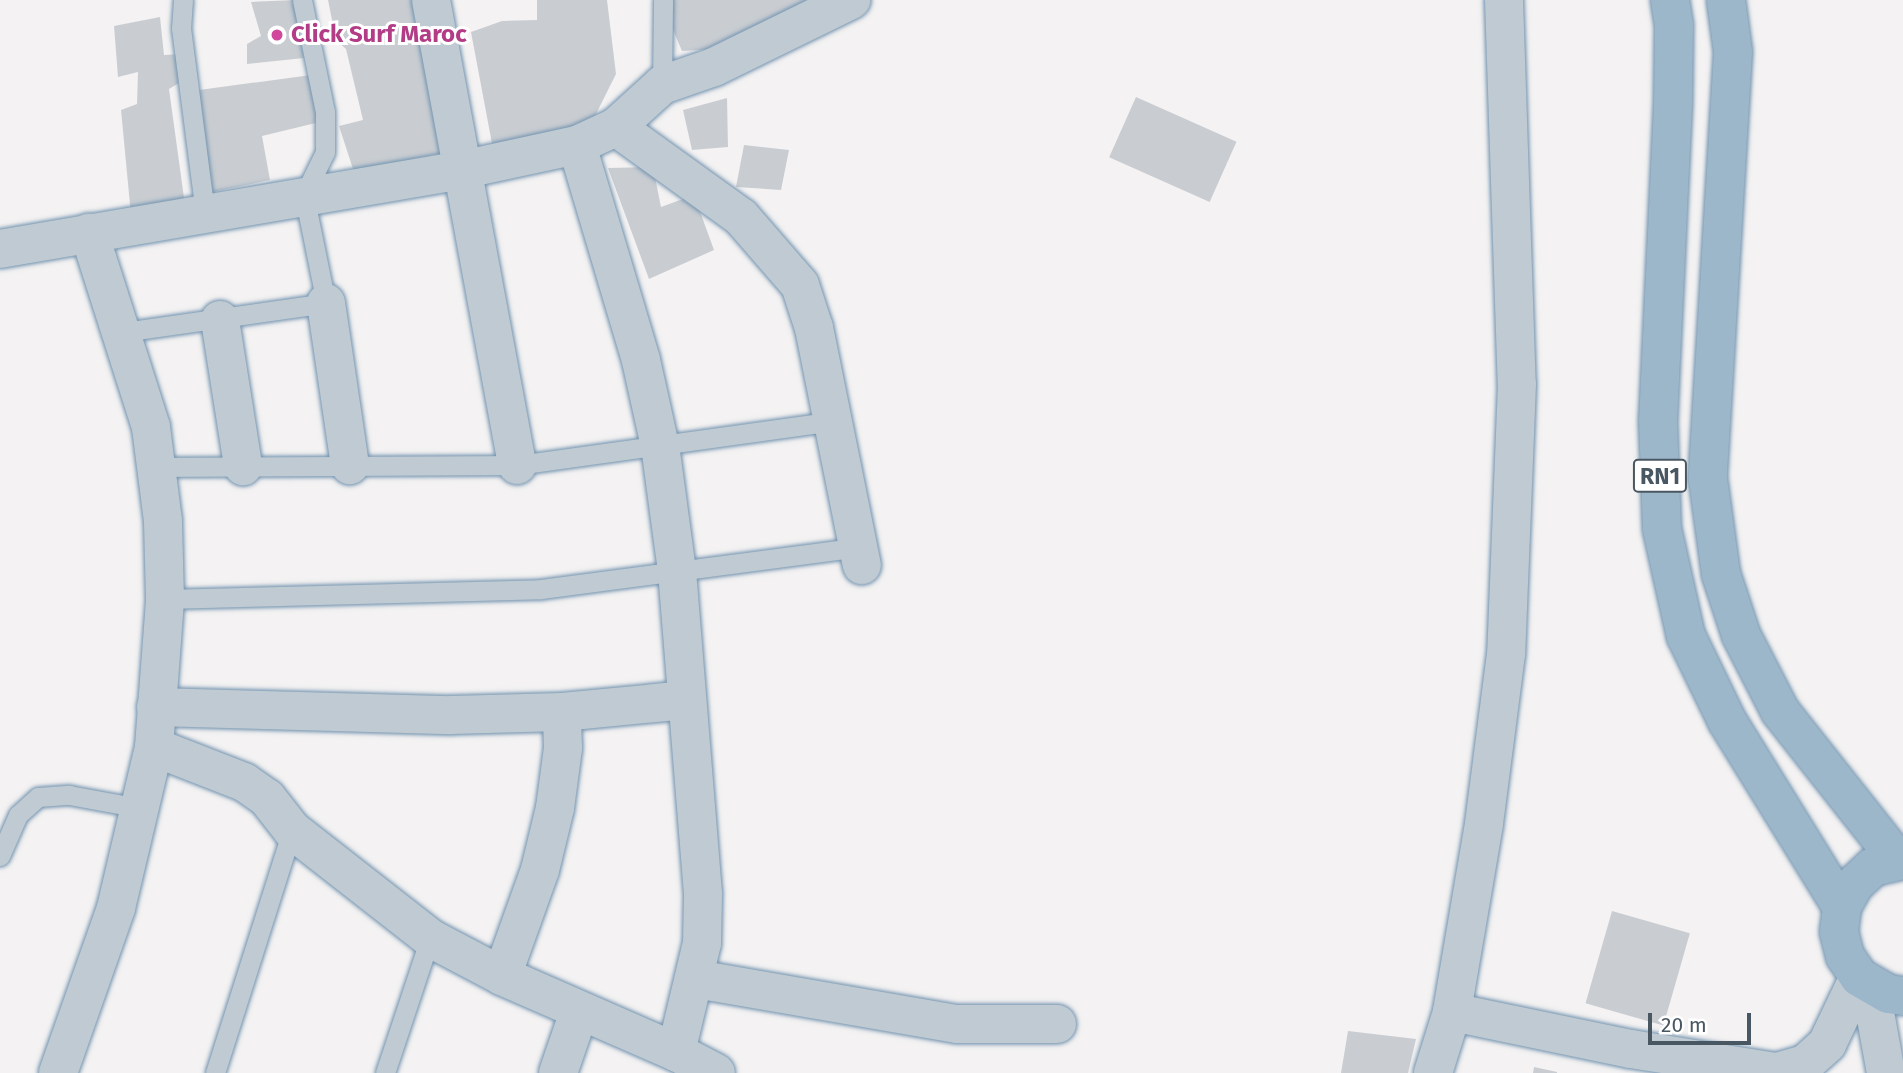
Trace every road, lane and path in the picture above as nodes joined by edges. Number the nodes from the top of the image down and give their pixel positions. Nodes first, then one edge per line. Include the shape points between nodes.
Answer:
1 (183, 0) edge
2 (302, 0) edge
3 (431, 0) edge
4 (663, 0) edge
5 (851, 0) edge
6 (1504, 0) edge
7 (1670, 0) edge
8 (1726, 0) edge
9 (662, 85) junction
10 (616, 127) junction
11 (577, 145) junction
12 (461, 170) junction
13 (304, 195) junction
14 (205, 214) junction
15 (89, 233) junction
16 (0, 249) edge
17 (326, 303) junction
18 (220, 320) junction
19 (123, 332) junction
20 (833, 421) junction
21 (660, 446) junction
22 (350, 465) junction
23 (517, 465) junction
24 (243, 466) junction
25 (158, 467) junction
26 (860, 556) joint
27 (677, 571) junction
28 (165, 599) junction
29 (686, 700) junction
30 (156, 707) junction
31 (562, 712) junction
32 (154, 747) junction
33 (139, 808) junction
34 (292, 830) junction
35 (0, 856) edge
36 (1900, 859) edge
37 (1842, 907) junction
38 (430, 938) junction
39 (502, 976) junction
40 (696, 979) junction
41 (1877, 986) edge
42 (579, 1012) junction
43 (1452, 1012) junction
44 (1057, 1024) dead end
45 (676, 1052) junction
46 (1629, 1061) edge
47 (58, 1073) edge
48 (215, 1073) edge
49 (385, 1073) edge
50 (558, 1073) edge
51 (716, 1073) edge
52 (1433, 1073) edge
53 (1886, 1073) edge

1 - 14 lane via 181,28
2 - 13 lane via 326,125 324,152
3 - 12 street
4 - 9 lane
5 - 9 street via 714,67
6 - 43 street via 1517,384 1506,654 1484,824
7 - 37 highway, RN1 via 1673,104 1658,421 1662,529 1686,636 1727,721
8 - 36 highway, RN1 via 1733,52 1708,479 1721,574 1741,635 1780,710
9 - 10 street
10 - 11 street
10 - 20 street via 741,217 800,285
11 - 12 street
11 - 21 street via 641,360
12 - 13 street
12 - 23 street
13 - 14 street
13 - 17 lane
14 - 15 street
15 - 16 street
15 - 19 street
17 - 18 lane
17 - 22 street
18 - 19 lane
18 - 24 street
19 - 25 street via 141,387
20 - 21 lane
20 - 26 street
21 - 23 lane
21 - 27 street
22 - 23 lane
22 - 24 lane
24 - 25 lane
25 - 28 street
26 - 27 lane
27 - 28 lane via 541,589
27 - 29 street
28 - 30 street
29 - 31 street
29 - 40 street via 703,894
30 - 31 street via 368,714
30 - 32 street
31 - 39 street via 563,748 555,808 540,870
32 - 33 street
32 - 34 street via 244,782 267,798
33 - 35 lane via 69,795 38,797 18,815
33 - 47 street via 116,908
34 - 38 street
34 - 48 lane
36 - 37 highway, RN1 via 1873,867 1854,885
37 - 41 highway via 1839,932 1845,956
38 - 39 street
38 - 49 lane
39 - 42 street
40 - 44 street via 957,1024
40 - 45 street
41 - 46 street via 1827,1044 1794,1068
41 - 53 street
42 - 45 street
42 - 50 street
43 - 46 street
43 - 52 street
45 - 51 street

